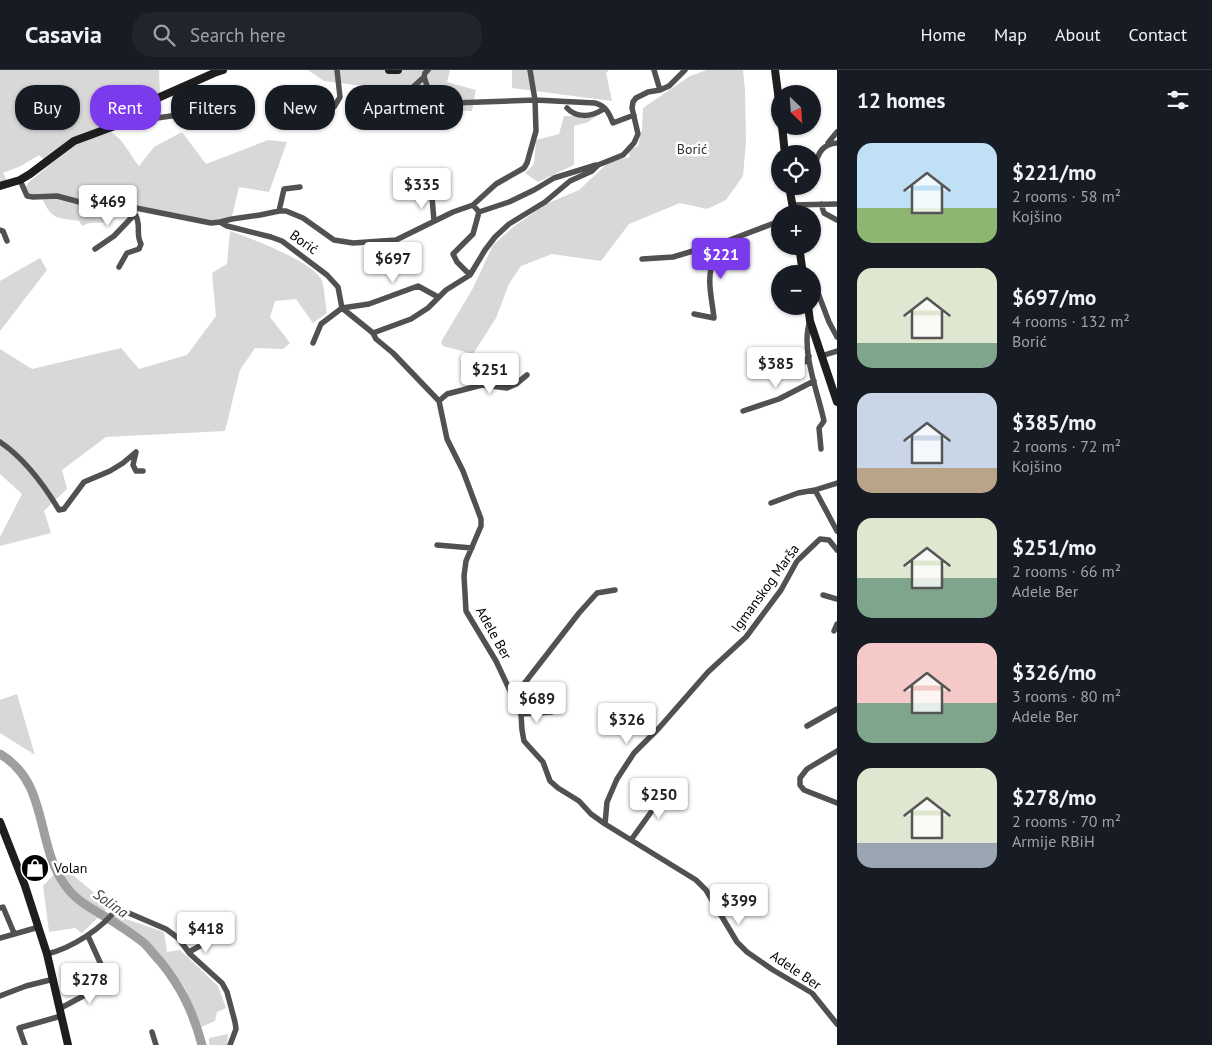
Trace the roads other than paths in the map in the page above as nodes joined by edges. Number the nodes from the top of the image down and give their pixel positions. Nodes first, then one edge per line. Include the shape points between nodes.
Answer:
1 (223, 70) edge
2 (337, 70) edge
3 (389, 70) edge
4 (393, 70) edge
5 (398, 70) edge
6 (428, 70) edge
7 (530, 70) edge
8 (654, 70) edge
9 (685, 70) edge
10 (775, 70) edge
11 (424, 78) junction
12 (416, 85) edge
13 (777, 85) edge
14 (660, 90) junction
15 (161, 97) edge
16 (535, 100) junction
17 (335, 105) edge
18 (603, 106) junction
19 (568, 108) dead end
20 (634, 115) junction
21 (104, 130) edge
22 (837, 132) edge
23 (828, 143) junction
24 (837, 143) edge
25 (821, 151) edge
26 (598, 164) junction
27 (20, 180) junction
28 (0, 186) edge
29 (300, 187) dead end
30 (790, 195) edge
31 (432, 196) dead end
32 (821, 204) junction
33 (837, 204) edge
34 (473, 205) junction
35 (792, 205) joint
36 (132, 207) junction
37 (279, 210) junction
38 (479, 212) junction
39 (135, 214) junction
40 (837, 220) edge
41 (434, 221) junction
42 (220, 222) junction
43 (771, 225) edge
44 (0, 230) edge
45 (7, 241) dead end
46 (728, 241) junction
47 (95, 249) dead end
48 (642, 259) dead end
49 (119, 267) dead end
50 (470, 274) junction
51 (438, 297) junction
52 (821, 301) edge
53 (342, 308) junction
54 (694, 314) dead end
55 (809, 315) edge
56 (810, 321) junction
57 (373, 333) junction
58 (837, 337) edge
59 (313, 343) dead end
60 (837, 351) edge
61 (809, 356) junction
62 (821, 356) junction
63 (527, 375) dead end
64 (779, 375) dead end
65 (814, 382) junction
66 (439, 401) junction
67 (837, 402) edge
68 (743, 411) dead end
69 (0, 442) edge
70 (821, 449) dead end
71 (143, 471) dead end
72 (837, 483) edge
73 (815, 490) junction
74 (771, 503) dead end
75 (837, 531) edge
76 (437, 545) dead end
77 (472, 548) junction
78 (837, 550) edge
79 (615, 590) dead end
80 (823, 595) dead end
81 (837, 599) edge
82 (837, 624) edge
83 (834, 631) dead end
84 (514, 698) junction
85 (837, 708) edge
86 (552, 712) dead end
87 (521, 714) junction
88 (807, 726) dead end
89 (837, 751) edge
90 (669, 787) dead end
91 (837, 803) edge
92 (0, 824) edge
93 (605, 824) junction
94 (632, 840) junction
95 (0, 908) edge
96 (39, 927) junction
97 (14, 933) junction
98 (88, 936) junction
99 (0, 938) edge
100 (214, 938) dead end
101 (189, 952) junction
102 (47, 954) junction
103 (54, 979) junction
104 (0, 996) edge
105 (60, 1012) junction
106 (837, 1024) edge
107 (152, 1032) dead end
108 (24, 1045) edge
109 (68, 1045) edge
110 (156, 1045) edge
111 (230, 1045) edge

1 - 15 street
2 - 17 street via 340,97
3 - 4 street
4 - 5 street
6 - 11 street
7 - 16 street
8 - 14 street
9 - 14 street via 674,83
10 - 13 street
11 - 12 street
11 - 16 street via 430,94 453,104
14 - 20 street via 636,98 633,102
16 - 18 street via 596,102
16 - 34 street via 536,131 527,163
18 - 19 street via 592,115 574,114
18 - 20 street via 614,123
20 - 26 street via 638,134 634,143 623,155
21 - 27 street via 74,141
22 - 23 street
23 - 24 street
23 - 25 street
26 - 38 street via 554,178 509,202
26 - 50 street via 509,224 495,237
27 - 28 street
27 - 36 street via 28,196 57,196 91,205
29 - 37 street via 284,189
30 - 35 street
31 - 41 street
32 - 33 street
32 - 35 street
32 - 40 street via 824,213
34 - 38 street
34 - 41 street
36 - 39 street
36 - 42 street
37 - 41 street via 303,218 334,240 353,243 396,240
37 - 42 street
38 - 50 street via 473,234 453,254
39 - 47 street via 114,236
39 - 49 street via 137,235 142,244 139,249 127,253
42 - 53 street, Borić via 282,241 338,287
43 - 46 street
44 - 45 street
46 - 48 street via 673,257
46 - 54 street via 711,268 709,290 714,318
50 - 51 street
51 - 53 street via 418,286 369,304
51 - 57 street via 411,319
52 - 58 street
53 - 57 street
53 - 59 street via 321,324
55 - 56 street
56 - 61 street
56 - 62 street
57 - 66 street
60 - 62 street
61 - 64 street via 795,373
61 - 65 street
62 - 67 street
63 - 66 street via 508,388 482,385 447,394
65 - 68 street via 780,399
65 - 70 street via 824,421 819,428
66 - 77 street, Adele Ber via 447,439 481,519 482,526
69 - 71 street via 47,489 59,510 74,498 84,482 110,471 136,452 136,471
72 - 73 street
73 - 74 street
73 - 75 street
76 - 77 street
77 - 84 street, Adele Ber via 464,576 466,610
78 - 93 street, Igmanskog Marša via 829,540 820,539 804,554 746,637 708,672 634,753 617,779 608,802
79 - 84 street via 597,592
80 - 81 street
82 - 83 street
84 - 87 street, Adele Ber
85 - 88 street
86 - 87 street
87 - 93 street, Adele Ber via 524,741 543,762 550,781
89 - 91 street via 807,769 800,778 800,786 804,790
90 - 94 street
92 - 96 street
93 - 94 street, Adele Ber
94 - 106 street, Adele Ber via 696,880 706,890 737,942 773,970 812,993
95 - 97 street via 3,908
96 - 97 street
96 - 102 street
97 - 99 street
98 - 101 street via 116,909 166,929
98 - 102 street
98 - 105 street via 111,981
100 - 101 street
101 - 111 street via 222,983 227,992 236,1029
102 - 103 street
103 - 104 street
103 - 105 street
105 - 108 street via 19,1028
105 - 109 street
107 - 110 street

